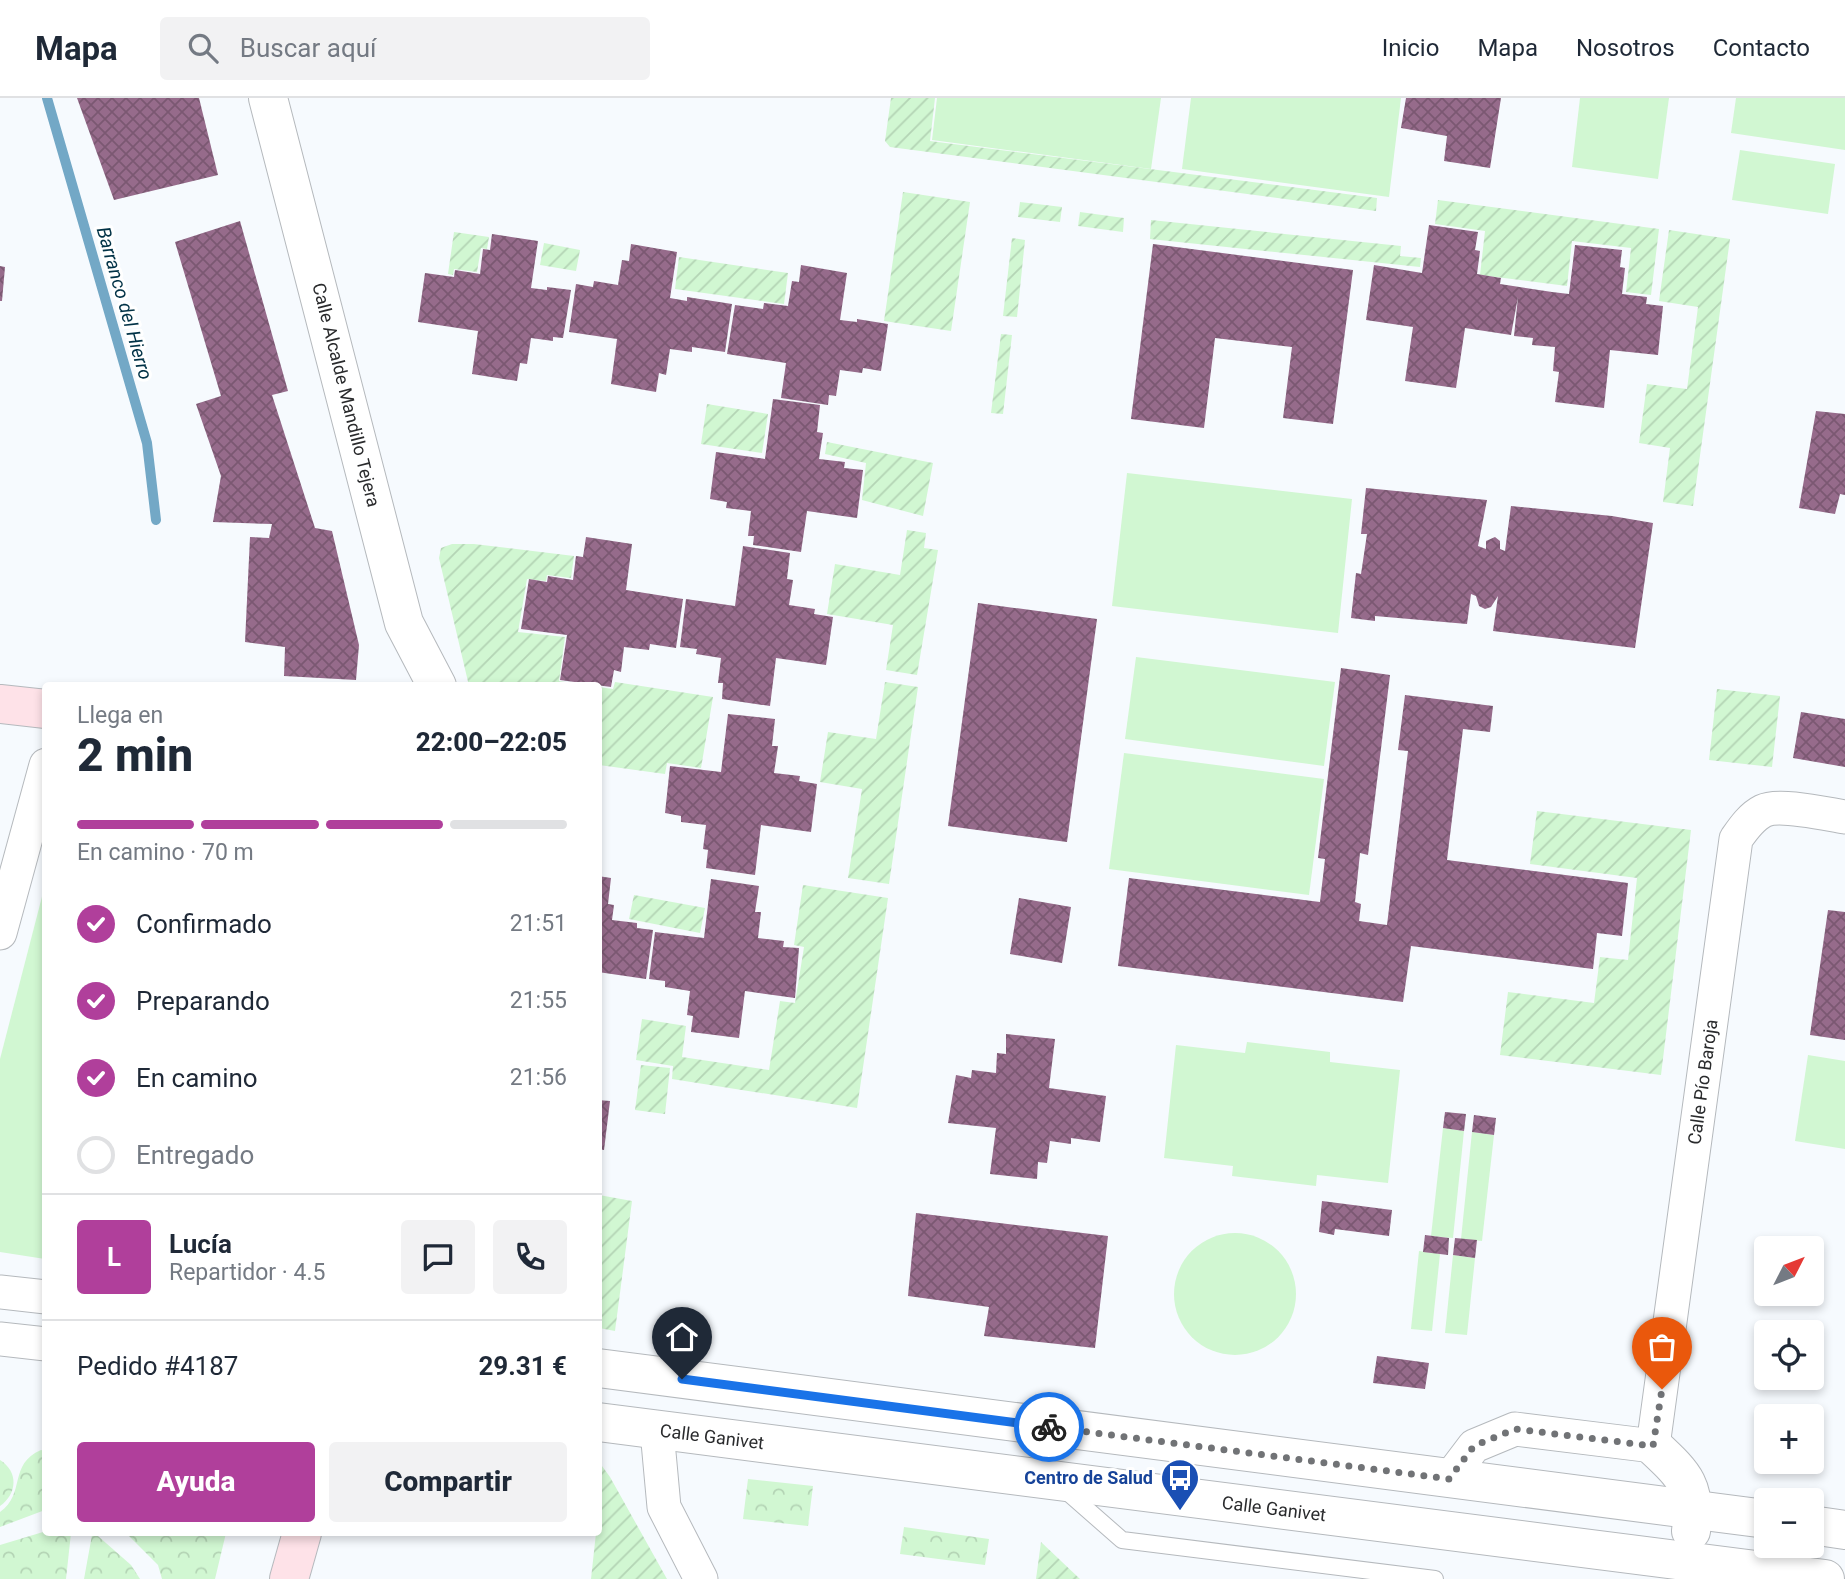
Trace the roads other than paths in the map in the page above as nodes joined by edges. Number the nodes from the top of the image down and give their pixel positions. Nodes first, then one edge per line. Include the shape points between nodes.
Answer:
1 (268, 98) edge
2 (405, 623) junction
3 (411, 682) edge
4 (435, 682) edge
5 (0, 704) edge
6 (42, 709) edge
7 (42, 780) edge
8 (1845, 817) edge
9 (0, 933) edge
10 (0, 1292) edge
11 (42, 1297) edge
12 (0, 1339) edge
13 (42, 1344) edge
14 (602, 1369) edge
15 (666, 1377) junction
16 (602, 1423) edge
17 (1065, 1429) junction
18 (657, 1431) junction
19 (1653, 1446) junction
20 (1449, 1479) junction
21 (1056, 1481) junction
22 (1694, 1509) junction
23 (1754, 1517) edge
24 (1824, 1527) edge
25 (1845, 1530) edge
26 (301, 1536) edge
27 (1683, 1568) junction
28 (289, 1579) edge
29 (701, 1579) edge
30 (1434, 1579) edge
31 (1825, 1579) edge

1 - 2 street, Calle Alcalde Mandillo Tejera
2 - 3 street
2 - 4 street, Calle Alcalde Mandillo Tejera
5 - 6 main road
7 - 9 street
8 - 19 street, Calle Pío Baroja via 1782,808 1764,810 1736,839
10 - 11 street
12 - 13 street
14 - 15 street
15 - 17 street
15 - 18 street
16 - 18 street, Calle Ganivet
17 - 20 street
17 - 21 street
18 - 21 street, Calle Ganivet
18 - 29 street via 664,1507
19 - 20 street via 1515,1429 1474,1446
19 - 22 street via 1684,1475
20 - 22 street
21 - 27 street, Calle Ganivet
21 - 30 lane via 1122,1540
22 - 23 street
22 - 27 street
24 - 25 street
26 - 28 main road
27 - 31 street, Calle Ganivet

